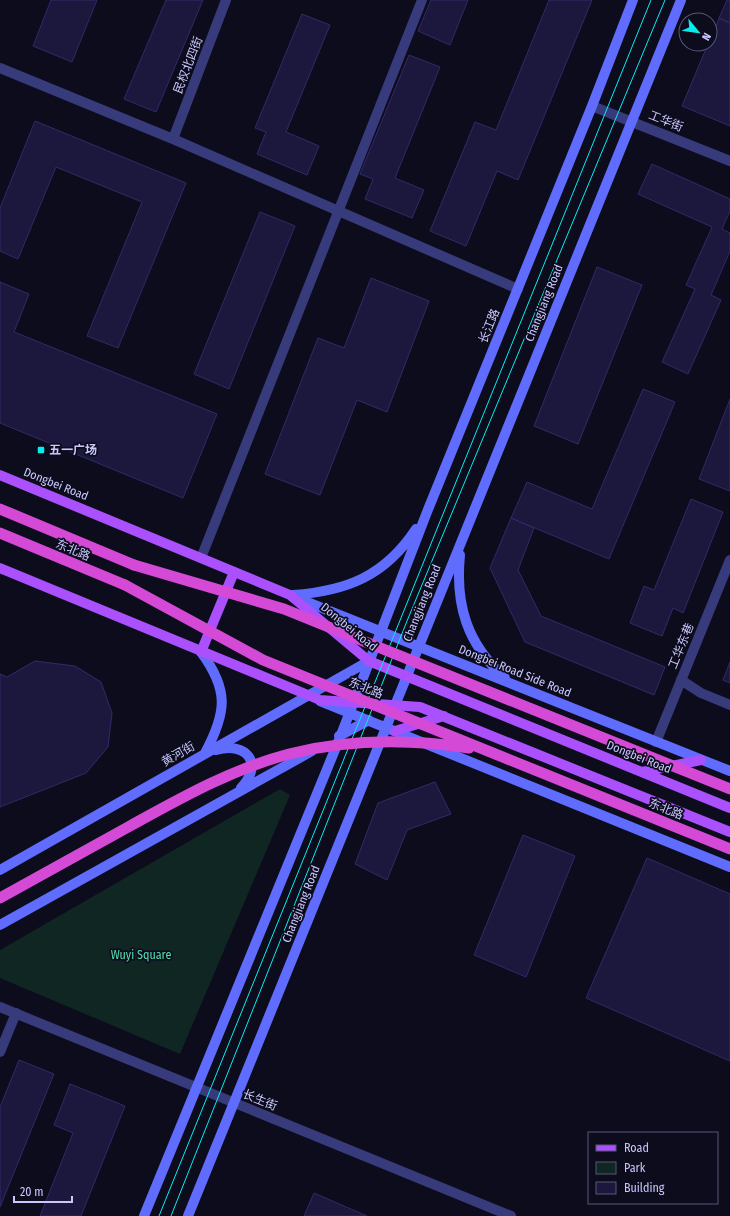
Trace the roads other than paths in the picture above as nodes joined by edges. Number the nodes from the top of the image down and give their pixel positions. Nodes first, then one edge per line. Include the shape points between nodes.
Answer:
1 (226, 0) edge
2 (422, 0) edge
3 (633, 0) edge
4 (681, 0) edge
5 (0, 68) edge
6 (592, 106) junction
7 (631, 121) junction
8 (173, 139) junction
9 (730, 161) edge
10 (338, 211) junction
11 (518, 289) junction
12 (0, 476) edge
13 (0, 509) edge
14 (427, 512) junction
15 (0, 533) edge
16 (461, 542) junction
17 (201, 558) junction
18 (730, 560) edge
19 (0, 568) edge
20 (234, 572) junction
21 (290, 595) junction
22 (381, 631) junction
23 (419, 646) junction
24 (201, 652) junction
25 (369, 661) junction
26 (407, 676) junction
27 (681, 680) junction
28 (511, 684) junction
29 (307, 696) junction
30 (320, 700) junction
31 (353, 702) junction
32 (396, 704) junction
33 (730, 705) edge
34 (349, 713) junction
35 (444, 716) junction
36 (369, 720) junction
37 (391, 729) junction
38 (341, 735) junction
39 (656, 742) junction
40 (488, 751) junction
41 (205, 754) junction
42 (701, 760) junction
43 (730, 771) edge
44 (642, 772) junction
45 (730, 789) edge
46 (230, 797) junction
47 (730, 808) edge
48 (730, 832) edge
49 (730, 849) edge
50 (730, 867) edge
51 (0, 870) edge
52 (0, 898) edge
53 (0, 925) edge
54 (0, 1007) edge
55 (16, 1013) junction
56 (0, 1052) edge
57 (196, 1087) junction
58 (234, 1103) junction
59 (144, 1216) edge
60 (188, 1216) edge
61 (510, 1216) edge

1 - 8 street, 民权北四街
2 - 10 street
3 - 6 main road, 长江路
4 - 7 main road, Changjiang Road
5 - 8 street
6 - 7 street, 工华街
6 - 11 main road, 长江路
7 - 9 street, 工华街
7 - 16 main road, Changjiang Road
8 - 10 street
10 - 11 street
10 - 17 street
11 - 14 main road, 长江路
12 - 17 main road, Dongbei Road
13 - 45 highway, 东北路, bridge via 134,565 284,609
14 - 21 main road via 392,559 374,573 348,586 322,593
14 - 22 main road, 长江路
15 - 40 highway, 东北路, bridge via 126,585 263,660
16 - 23 main road, Changjiang Road
16 - 28 main road via 458,570 464,618 474,641 490,665
17 - 20 main road, Dongbei Road
18 - 27 street, 工华东巷
19 - 24 main road
20 - 21 main road, Dongbei Road
20 - 24 main road
21 - 22 main road, Dongbei Road Side Road
21 - 25 main road, Dongbei Road
22 - 23 main road, Dongbei Road Side Road
22 - 25 main road, 长江路
23 - 26 main road, Changjiang Road
23 - 28 main road, Dongbei Road Side Road
24 - 29 main road
24 - 41 main road via 215,671 222,692 220,716
25 - 26 main road, Dongbei Road
25 - 29 main road, 黄河街
25 - 31 main road
26 - 32 main road, Changjiang Road
26 - 44 main road, Dongbei Road
27 - 33 street via 701,693
27 - 39 street, 工华东巷
28 - 39 main road, Dongbei Road Side Road
29 - 30 main road
29 - 41 main road, 黄河街
30 - 31 main road
30 - 34 main road
31 - 32 main road
31 - 34 main road
32 - 35 main road via 420,707
32 - 37 main road, Changjiang Road
34 - 36 main road
34 - 38 main road
35 - 37 main road
35 - 48 main road
36 - 37 main road
36 - 38 main road
37 - 50 main road
37 - 58 main road, Changjiang Road
38 - 46 main road
38 - 57 main road
39 - 42 main road, Dongbei Road Side Road
40 - 49 highway, 东北路, bridge
40 - 52 highway, bridge via 412,742 372,742 289,754 210,783
41 - 46 main road via 218,749 235,748 250,756 252,772 249,780
41 - 51 main road, 黄河街
42 - 43 main road, Dongbei Road Side Road
42 - 44 main road
44 - 47 main road, Dongbei Road
46 - 53 main road
54 - 55 street, 长生街
55 - 56 street
55 - 57 street, 长生街
57 - 58 street, 长生街
57 - 59 main road
58 - 60 main road, Changjiang Road
58 - 61 street, 长生街

